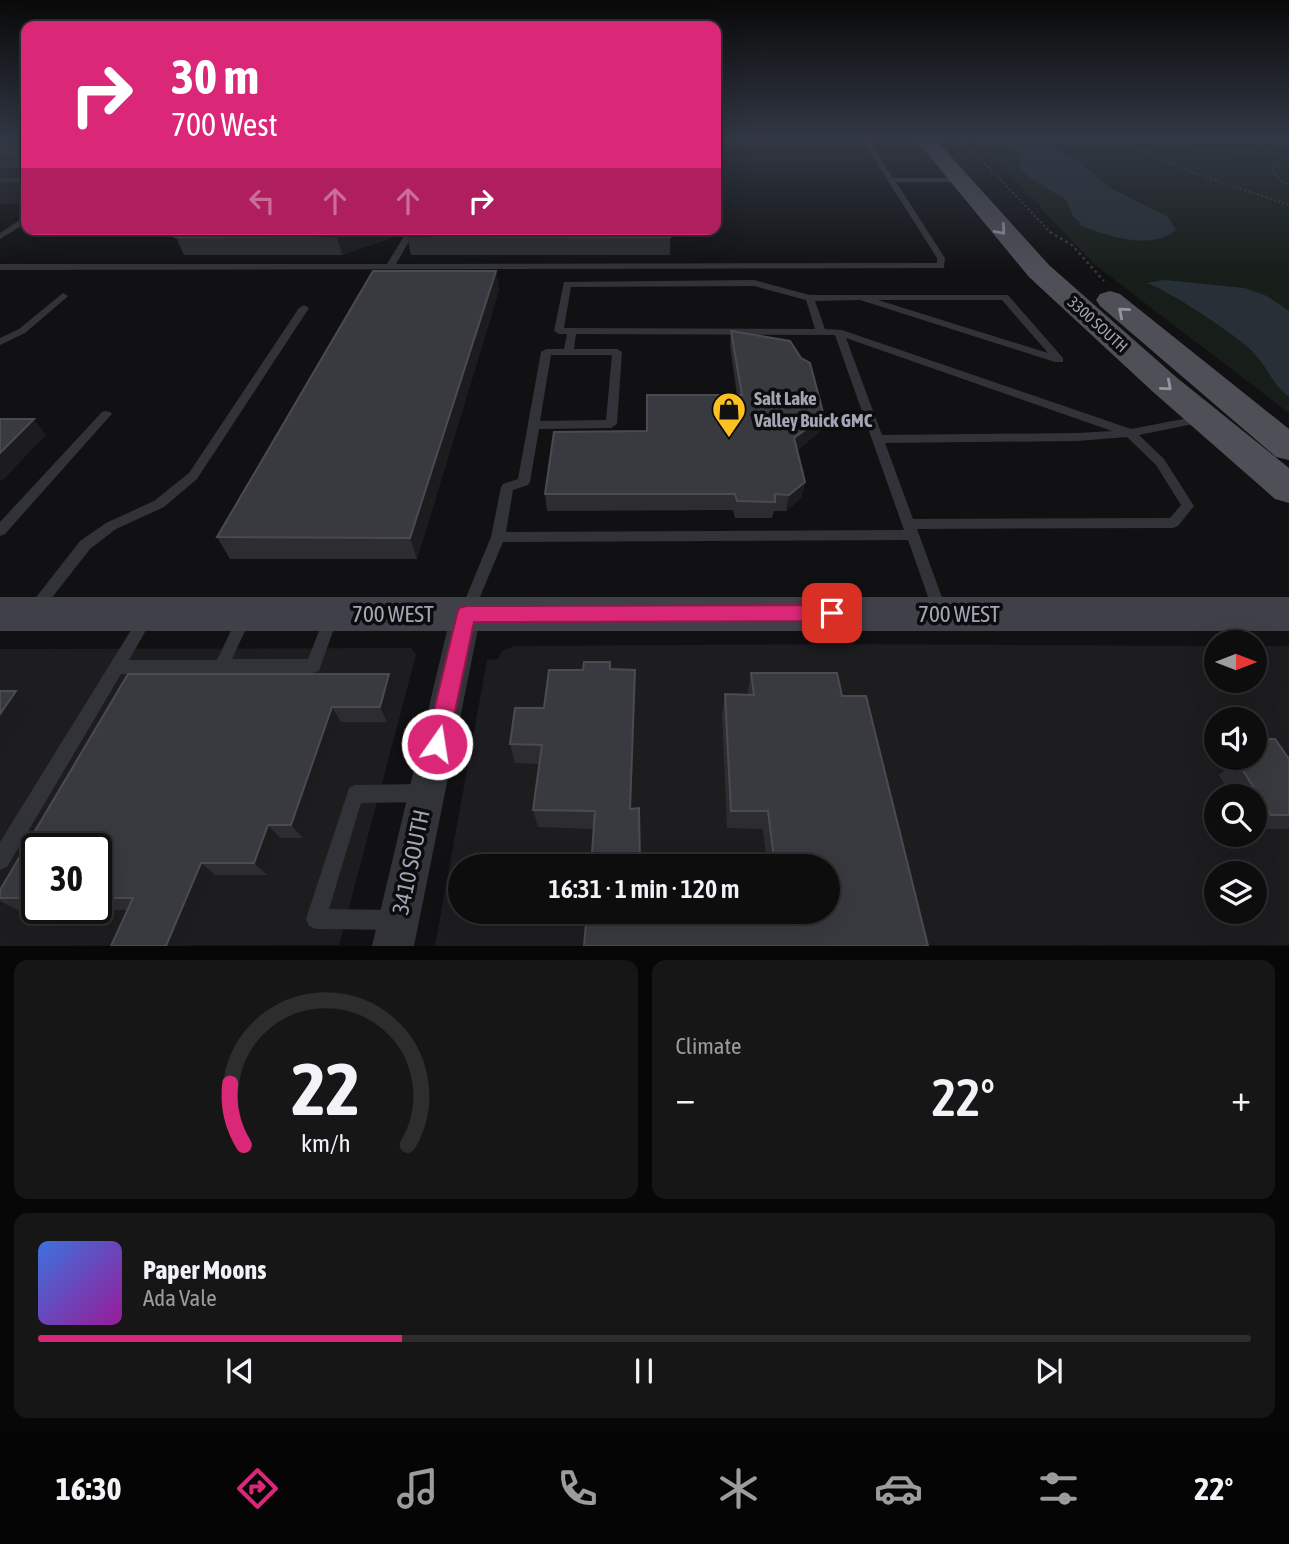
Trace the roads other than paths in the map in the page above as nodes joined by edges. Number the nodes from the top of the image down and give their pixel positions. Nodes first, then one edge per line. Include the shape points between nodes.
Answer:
1 (893, 184) edge
2 (962, 184) edge
3 (992, 184) edge
4 (21, 223) edge
5 (408, 236) edge
6 (0, 237) edge
7 (0, 267) edge
8 (390, 267) junction
9 (62, 296) dead end
10 (810, 298) junction
11 (861, 298) junction
12 (304, 309) dead end
13 (572, 331) junction
14 (821, 332) junction
15 (839, 332) junction
16 (0, 342) edge
17 (569, 352) junction
18 (106, 414) dead end
19 (1205, 419) junction
20 (534, 425) junction
21 (1130, 433) junction
22 (877, 439) junction
23 (1289, 448) edge
24 (1289, 489) edge
25 (910, 530) junction
26 (0, 531) edge
27 (498, 537) junction
28 (246, 614) junction
29 (333, 614) junction
30 (466, 614) junction
31 (941, 614) junction
32 (1289, 614) edge
33 (15, 615) edge
34 (149, 615) junction
35 (117, 667) junction
36 (221, 667) junction
37 (426, 793) junction
38 (0, 860) edge
39 (396, 933) edge

1 - 8 lane via 941,258 941,266
2 -> 19 main road, 3300 SOUTH via 1039,271
23 -> 3 main road, 3300 SOUTH via 1071,267
4 - 6 lane
5 - 8 lane
7 - 8 lane
9 - 16 lane via 22,331
10 - 11 lane
10 - 13 lane via 754,283 567,284 559,331
10 - 14 lane
11 - 11 lane via 1005,298 1059,360 980,335
12 - 33 lane via 193,476 159,504 111,526 85,545
13 - 14 lane
13 - 17 lane
14 - 15 lane
15 - 21 lane
15 - 22 lane
17 - 20 lane via 546,352
17 - 20 lane via 617,352 611,424
18 - 26 lane
19 - 21 lane
19 - 24 main road, 3300 SOUTH
20 - 27 lane via 524,482 507,487
21 - 22 lane
21 - 25 lane via 1160,462 1188,506 1173,523
22 - 25 lane
25 - 27 lane
25 - 31 lane
27 - 30 lane
28 - 29 street, 700 WEST
28 - 34 street, 700 WEST
28 - 36 lane
29 - 30 street, 700 WEST
29 - 36 lane via 313,666
30 - 31 street, 700 WEST
30 - 37 street, 3410 SOUTH
31 - 32 street, 700 WEST
33 - 34 street, 700 WEST
34 - 35 lane
35 - 36 lane
35 - 38 lane
37 - 39 street, 3410 SOUTH
37 - 39 lane via 355,794 316,919

